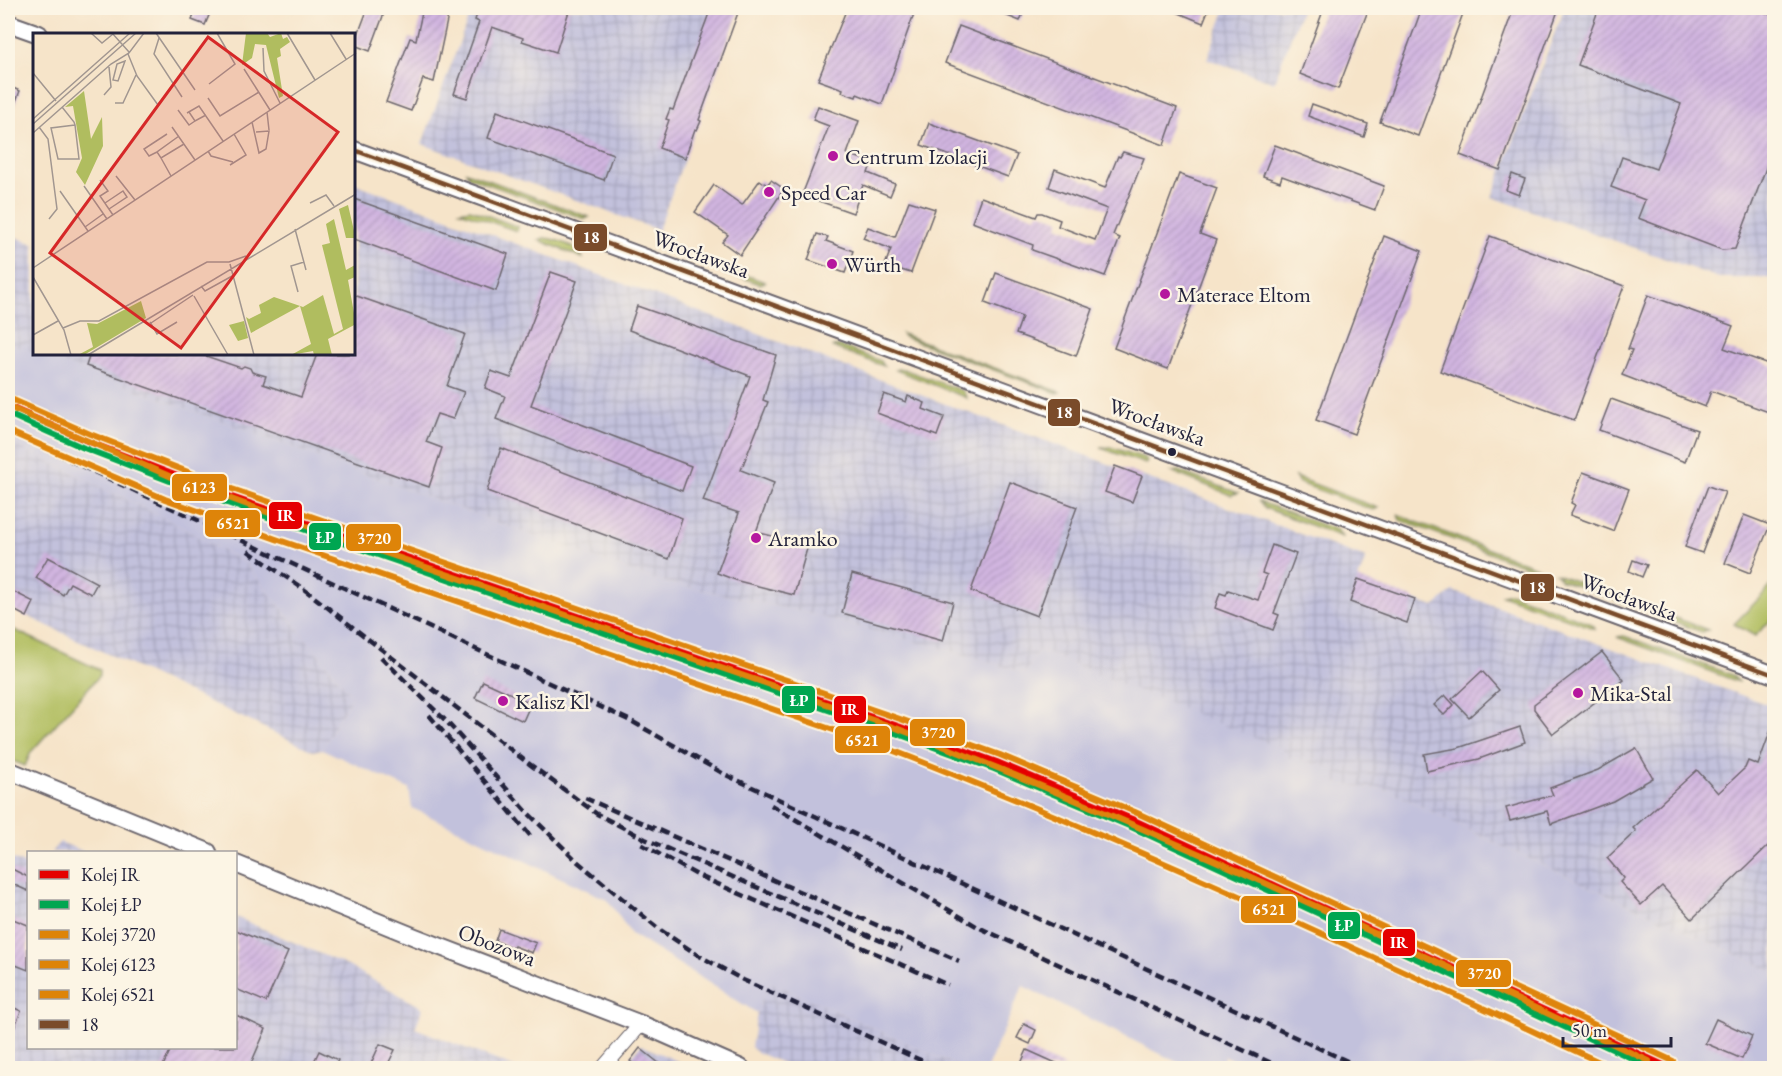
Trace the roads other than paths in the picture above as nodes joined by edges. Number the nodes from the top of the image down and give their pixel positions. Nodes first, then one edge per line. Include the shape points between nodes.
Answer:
1 (8, 23) edge
2 (36, 33) edge
3 (356, 151) edge
4 (1774, 675) edge
5 (8, 770) edge
6 (206, 851) edge
7 (237, 864) edge
8 (641, 1024) junction
9 (603, 1068) edge
10 (741, 1068) edge

1 - 2 street
3 - 4 street, Wrocławska
5 - 6 street
7 - 8 street, Obozowa
8 - 9 street
8 - 10 street, Obozowa

